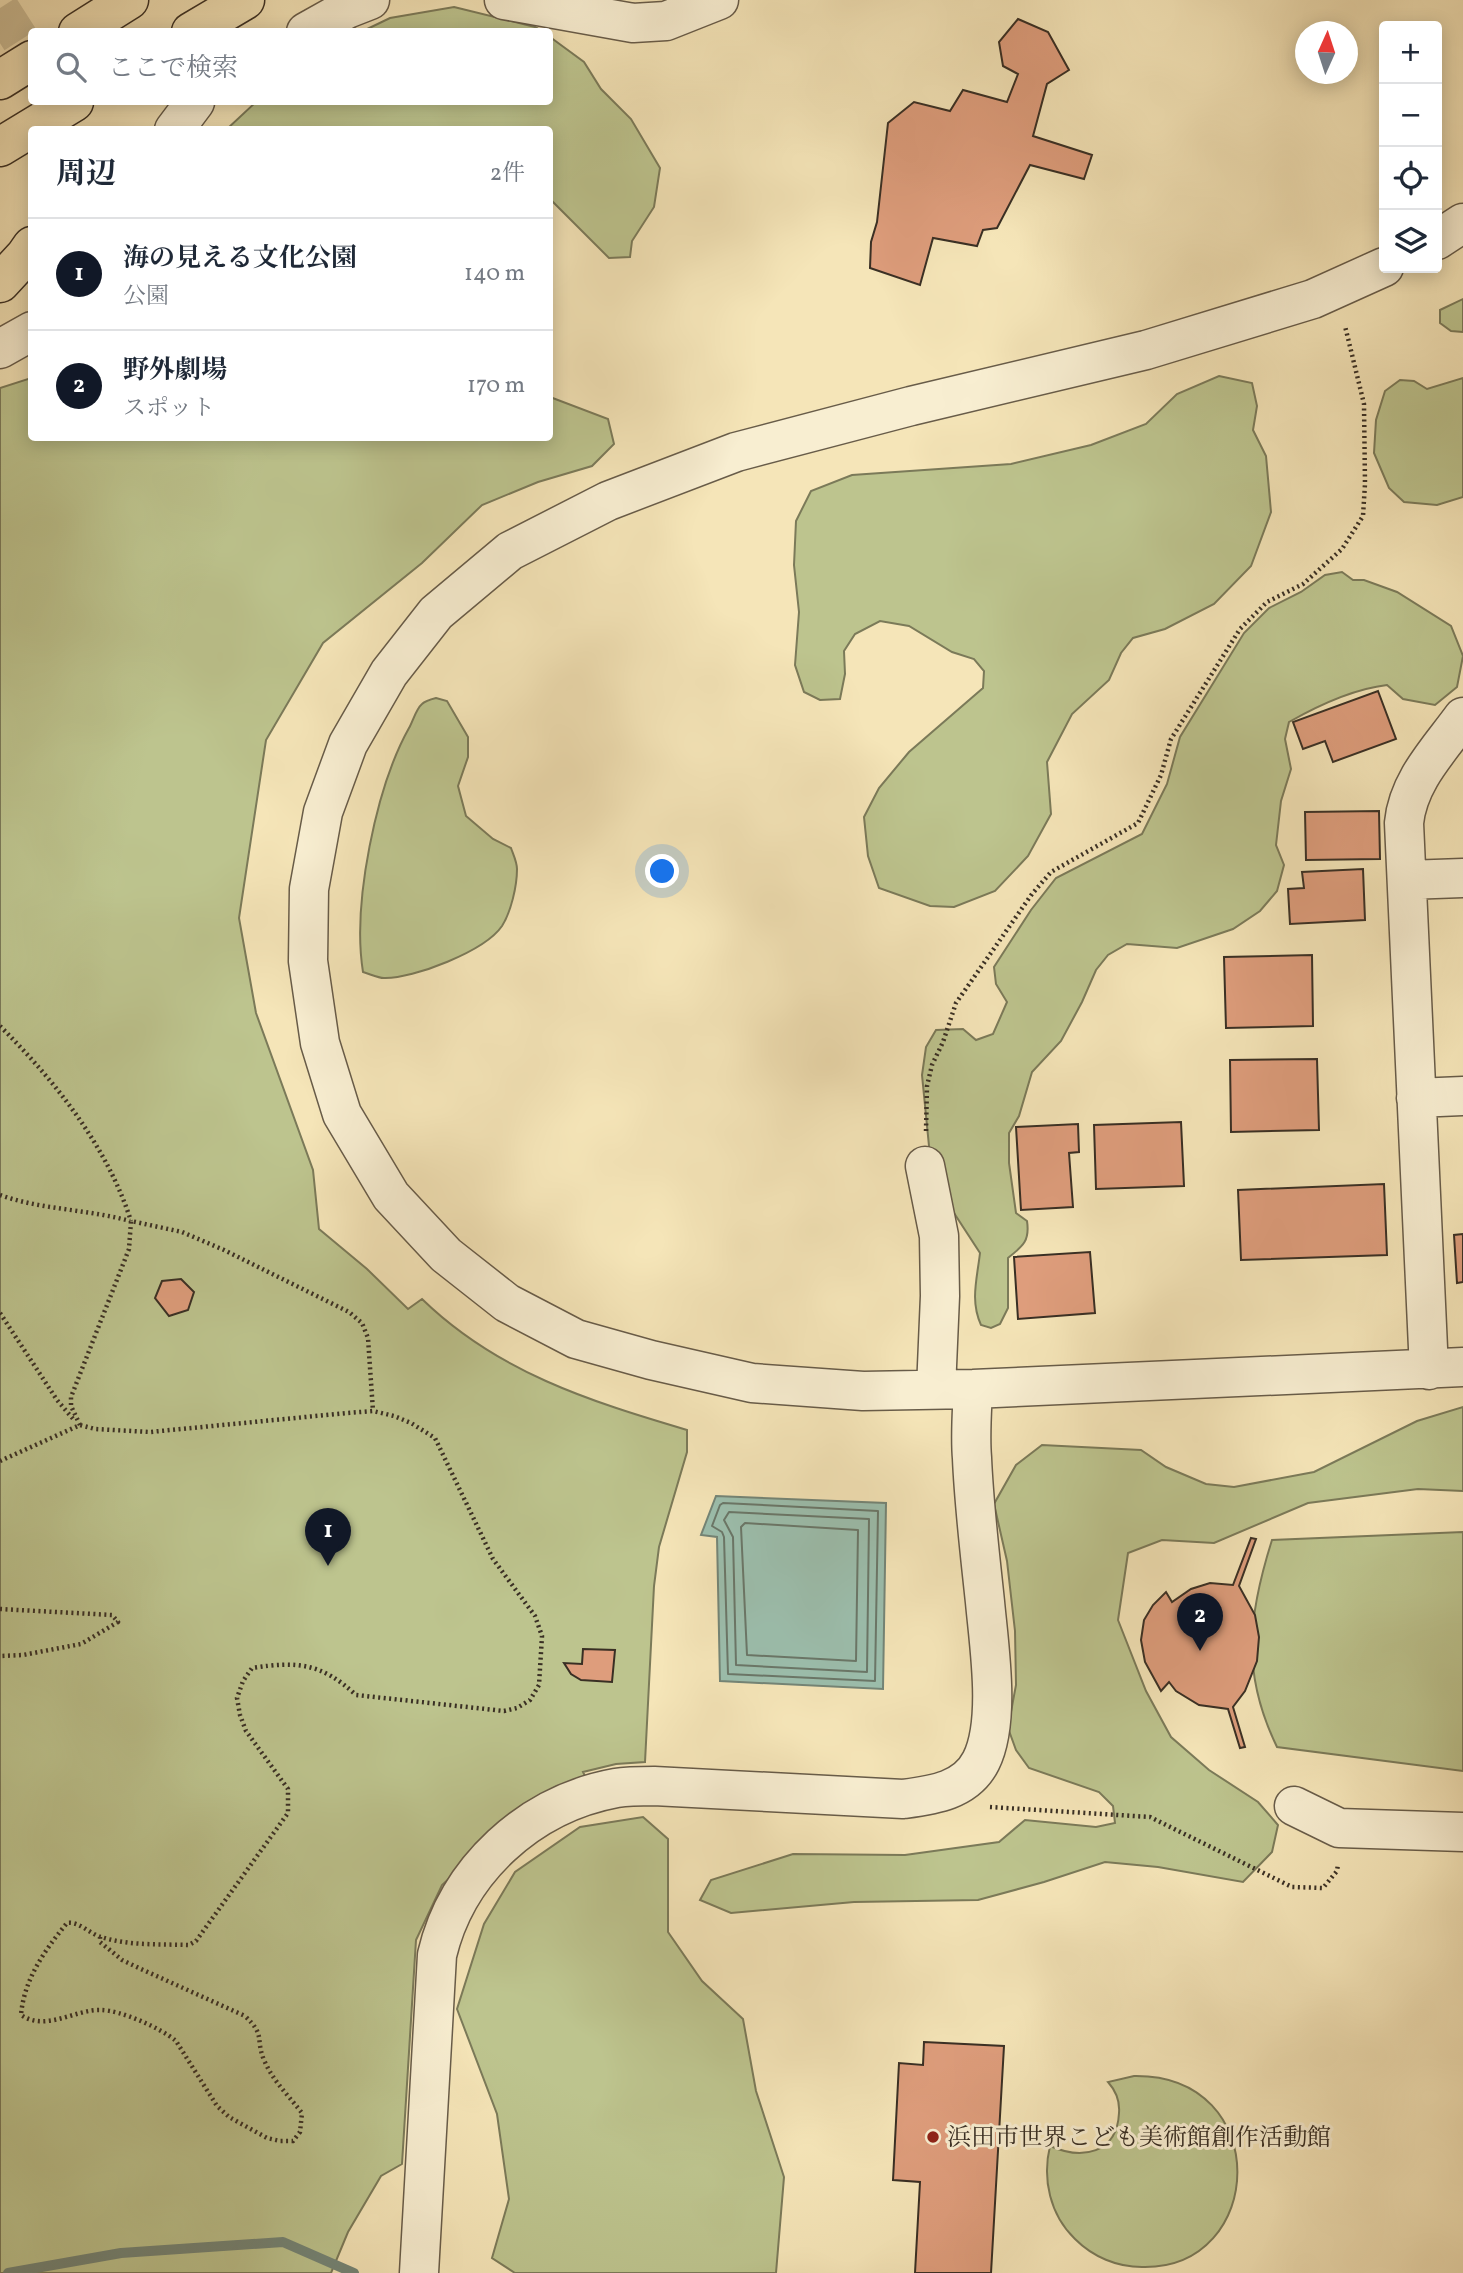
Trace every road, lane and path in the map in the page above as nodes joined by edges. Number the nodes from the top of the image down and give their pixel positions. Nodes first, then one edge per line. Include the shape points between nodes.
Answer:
1 (129, 0) edge
2 (245, 0) edge
3 (370, 0) edge
4 (505, 0) edge
5 (719, 0) edge
6 (84, 28) edge
7 (198, 28) edge
8 (313, 28) edge
9 (28, 63) edge
10 (0, 80) edge
11 (69, 105) edge
12 (193, 105) edge
13 (35, 126) edge
14 (177, 126) edge
15 (28, 130) edge
16 (0, 147) edge
17 (1463, 223) edge
18 (1442, 237) edge
19 (28, 252) edge
20 (1379, 269) edge
21 (0, 283) edge
22 (1344, 322) dead end
23 (28, 333) edge
24 (0, 349) edge
25 (1463, 717) edge
26 (1463, 878) edge
27 (1408, 880) junction
28 (0, 1026) edge
29 (1463, 1096) edge
30 (1416, 1098) junction
31 (925, 1166) joint
32 (0, 1195) edge
33 (131, 1221) junction
34 (0, 1313) edge
35 (1446, 1368) edge
36 (954, 1389) junction
37 (373, 1411) junction
38 (80, 1425) junction
39 (0, 1461) edge
40 (0, 1609) edge
41 (0, 1657) edge
42 (956, 1788) junction
43 (1294, 1806) dead end
44 (1339, 1828) junction
45 (1463, 1832) edge
46 (100, 1937) junction
47 (419, 2273) edge

1 - 6 highway
2 - 7 highway
3 - 8 street
4 - 5 street via 633,23 666,21
9 - 10 highway
11 - 13 highway
12 - 14 street
15 - 16 highway
17 - 18 street
19 - 21 highway
20 - 36 street via 1313,299 1146,350 736,452 608,501 510,551 436,612 389,673 348,744 323,812 309,889 308,961 320,1043 342,1114 391,1196 446,1255 507,1303 576,1339 651,1360 752,1383 863,1391
22 - 31 path via 1364,404 1363,516 1342,549 1303,584 1266,602 1240,629 1171,739 1161,775 1138,823 1051,872 956,1003 927,1086
23 - 24 street
25 - 27 street via 1412,791 1404,823
26 - 27 street
27 - 30 street
28 - 33 path via 73,1110 106,1163
29 - 30 street
30 - 35 street
31 - 36 street via 939,1236
32 - 33 path
33 - 37 path via 182,1232 349,1312 362,1323 369,1338
33 - 38 path via 129,1249 71,1397
34 - 38 path via 57,1400
35 - 36 street
36 - 42 street via 971,1456 991,1670 986,1746 981,1762
37 - 38 path via 150,1432
37 - 46 path via 411,1423 435,1438 493,1559 535,1616 542,1636 539,1685 530,1700 505,1711 356,1695 321,1669 299,1664 252,1668 237,1698 240,1714 246,1731 288,1789 288,1813 196,1941 189,1945
38 - 39 path
40 - 41 path via 112,1615 118,1622 81,1644
42 - 44 path via 993,1809 1150,1817 1292,1887 1323,1888 1337,1871
42 - 47 street via 903,1799 616,1788 559,1807 495,1850 452,1908 437,1955
43 - 44 street
44 - 45 street
46 - 46 path via 122,1960 245,2016 258,2029 263,2058 278,2087 302,2113 300,2132 293,2141 267,2138 229,2117 167,2033 97,2009 51,2021 30,2021 22,2015 23,1999 42,1955 67,1923

